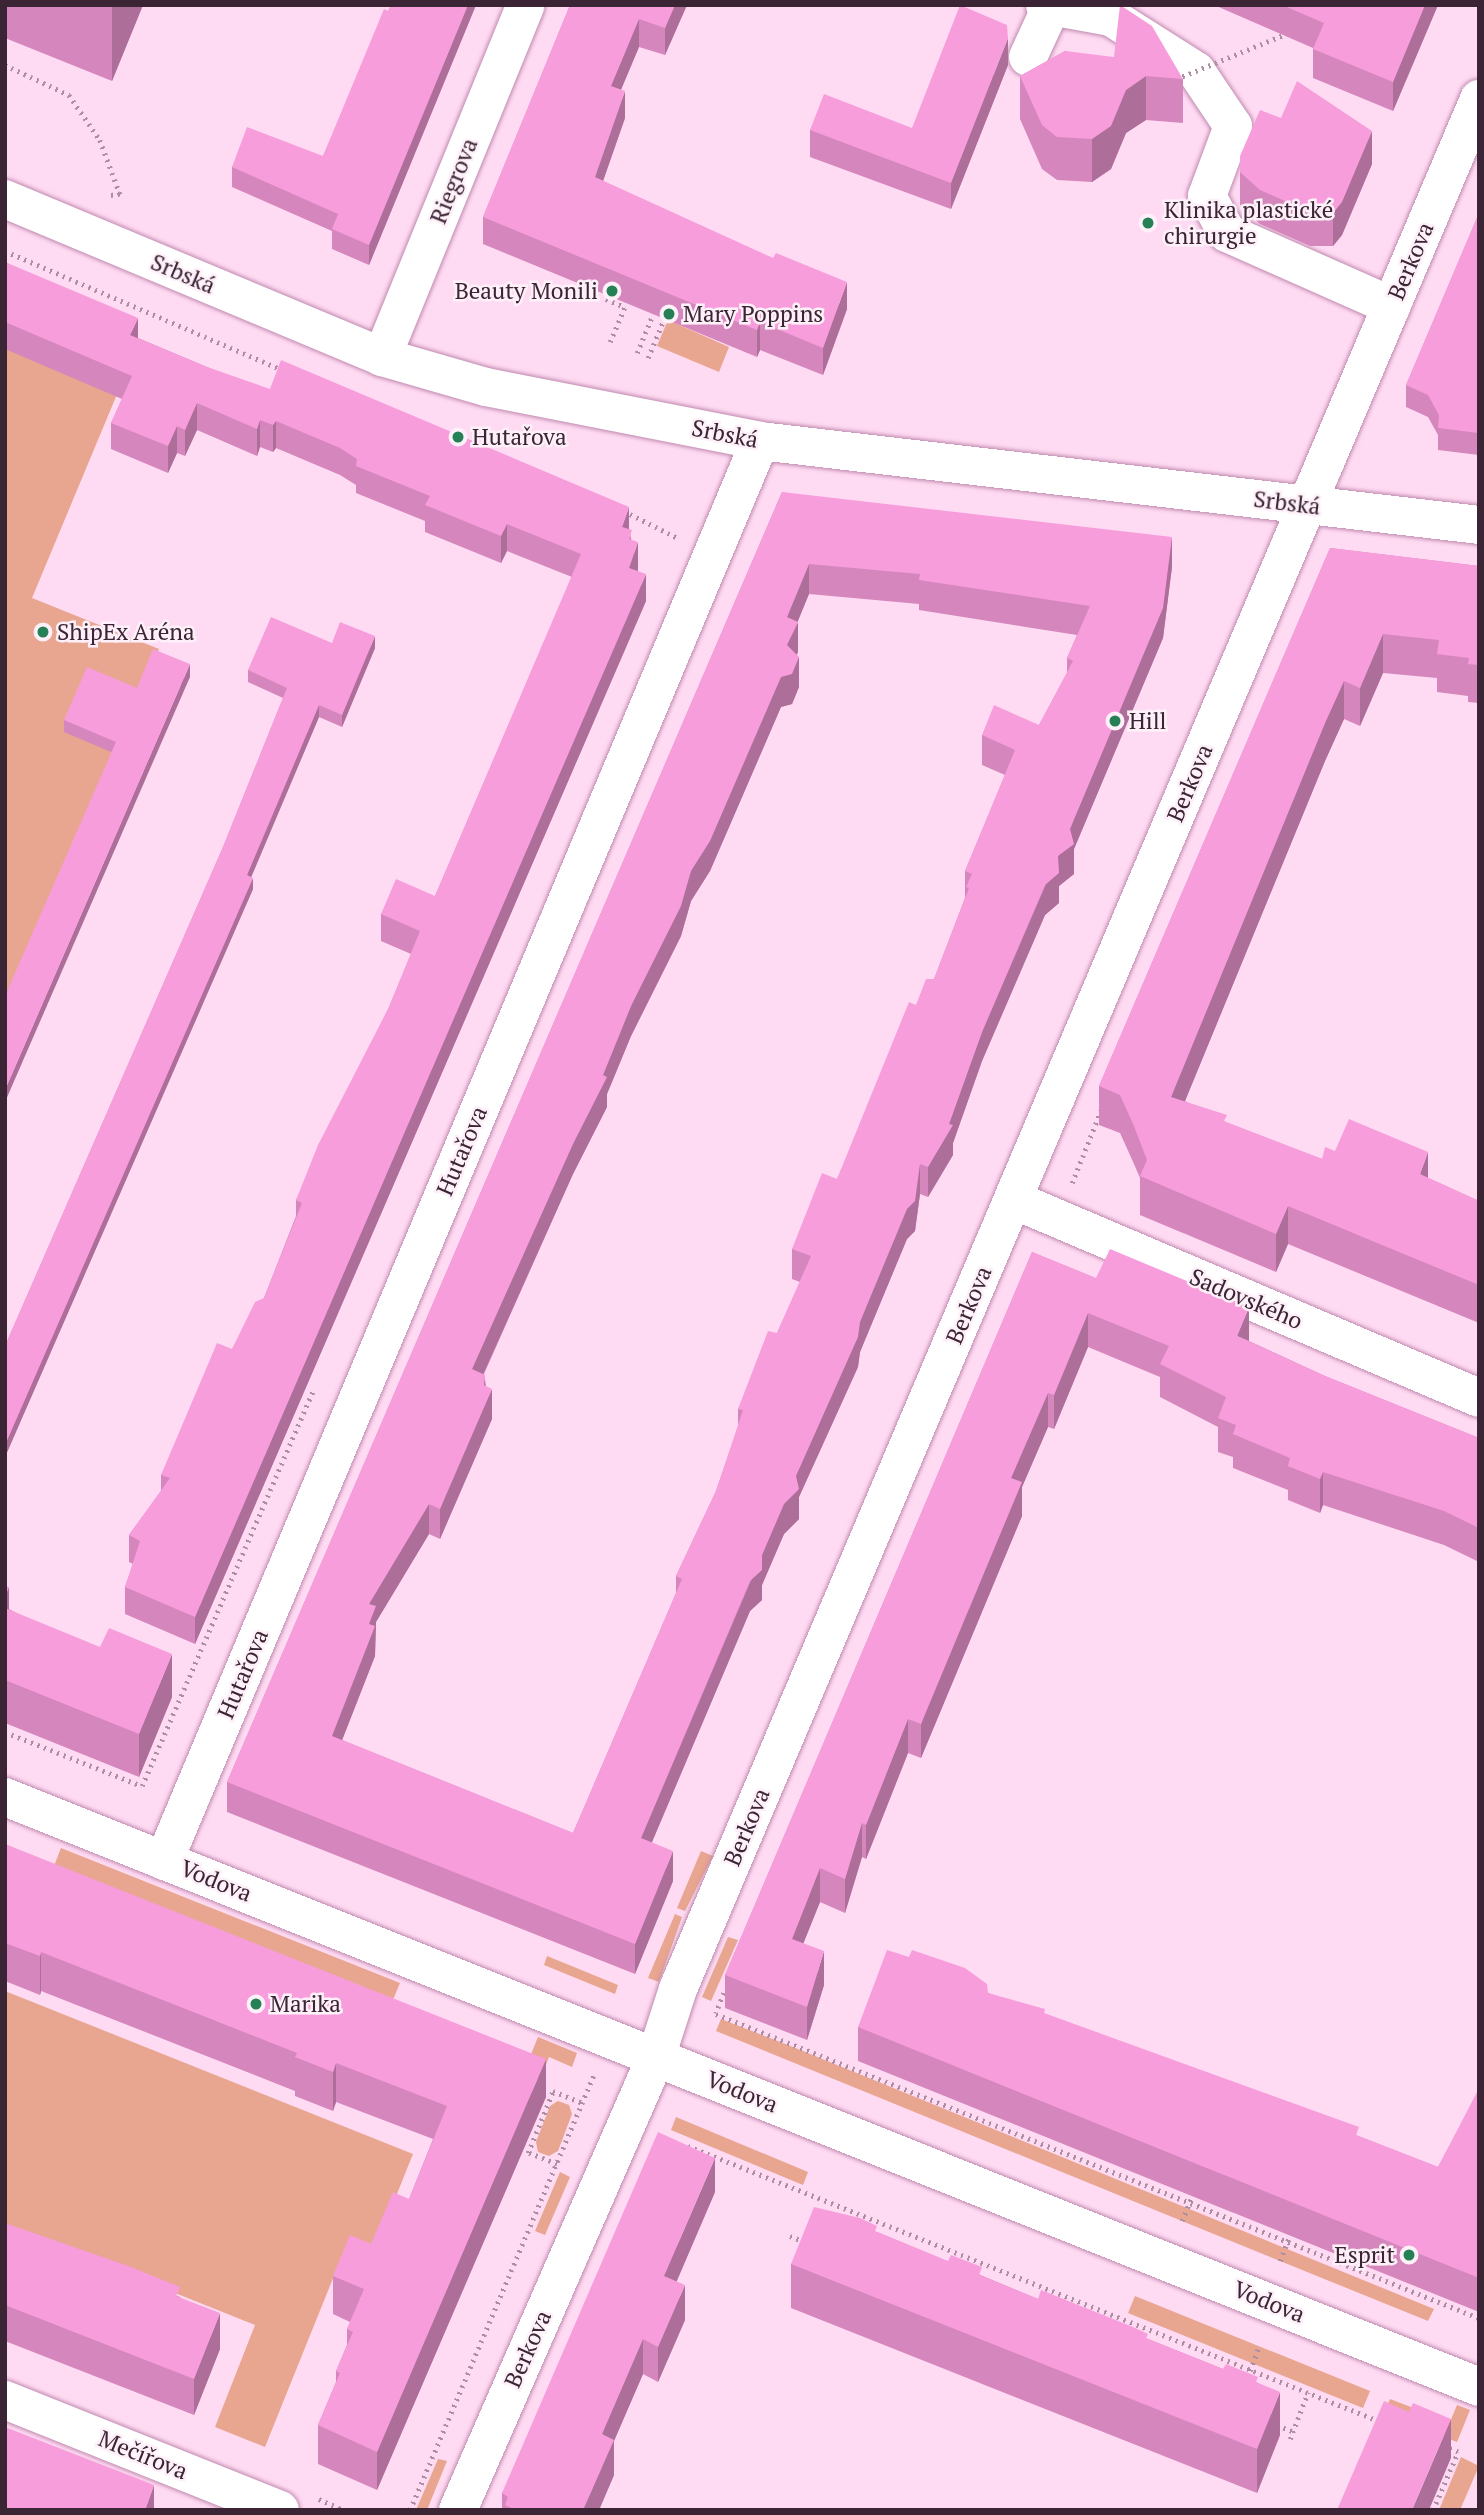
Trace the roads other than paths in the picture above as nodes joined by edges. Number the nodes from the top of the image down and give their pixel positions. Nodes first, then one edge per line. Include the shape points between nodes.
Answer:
1 (526, 5) edge
2 (1049, 6) edge
3 (1028, 57) dead end
4 (1479, 99) edge
5 (5, 199) edge
6 (1392, 306) junction
7 (382, 357) junction
8 (760, 441) junction
9 (1308, 506) junction
10 (1479, 525) edge
11 (1014, 1200) junction
12 (1479, 1398) edge
13 (5, 1797) edge
14 (164, 1861) junction
15 (656, 2057) junction
16 (1479, 2387) edge
17 (5, 2400) edge
18 (280, 2510) edge
19 (458, 2510) edge

1 - 7 street, Riegrova
2 - 3 street
2 - 6 street via 1111,17 1196,71 1233,126 1207,196 1227,233
4 - 6 street, Berkova
5 - 7 street, Srbská
6 - 9 street, Berkova
7 - 8 street, Srbská via 486,387
8 - 9 street, Srbská
8 - 14 street, Hutařova
9 - 10 street, Srbská
9 - 11 street, Berkova
11 - 12 street, Sadovského
11 - 15 street, Berkova via 678,1989
13 - 14 street, Vodova
14 - 15 street, Vodova
15 - 16 street, Vodova
15 - 19 street, Berkova
17 - 18 street, Mečířova

